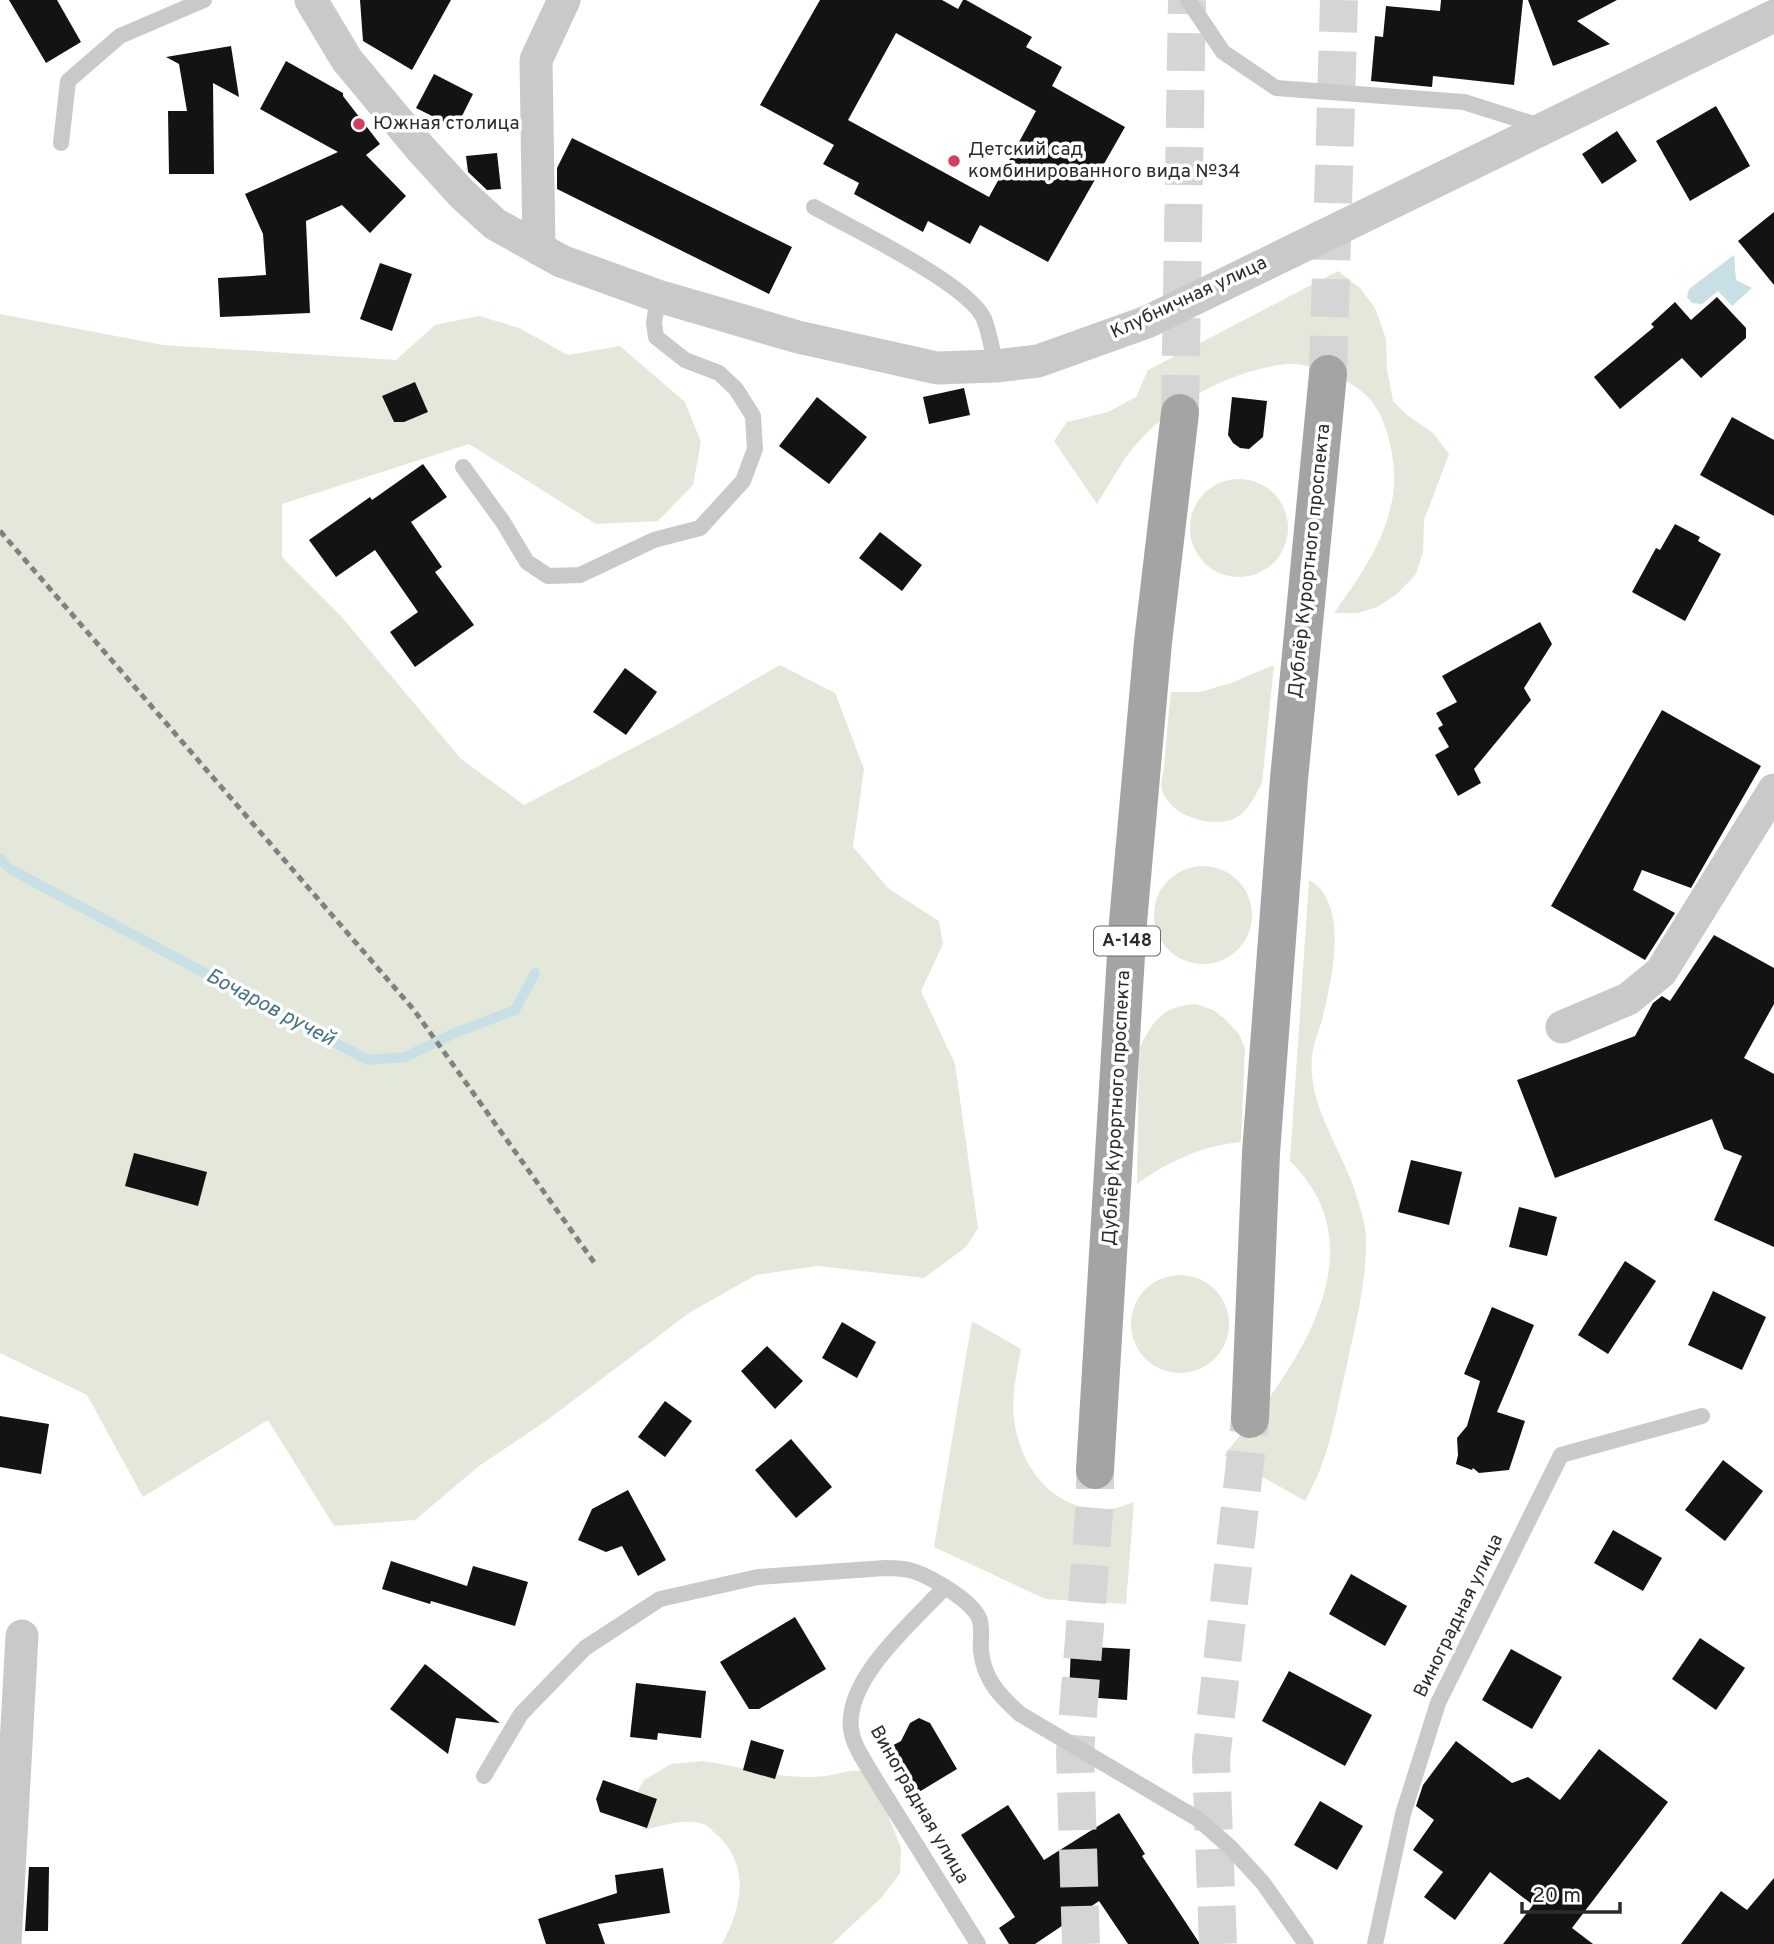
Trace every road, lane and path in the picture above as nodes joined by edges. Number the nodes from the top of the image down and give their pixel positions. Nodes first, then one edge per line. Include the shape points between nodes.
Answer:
1 (204, 0) edge
2 (311, 0) edge
3 (565, 0) edge
4 (1188, 0) edge
5 (1771, 25) edge
6 (1545, 127) junction
7 (61, 143) dead end
8 (814, 208) dead end
9 (539, 249) junction
10 (658, 296) junction
11 (996, 366) junction
12 (1328, 374) tunnel mouth
13 (1180, 413) tunnel mouth
14 (463, 467) dead end
15 (1774, 790) edge
16 (1562, 1027) dead end
17 (1702, 1416) dead end
18 (1250, 1419) tunnel mouth
19 (1095, 1470) tunnel mouth
20 (945, 1587) junction
21 (22, 1636) dead end
22 (484, 1776) dead end
23 (5, 1944) edge
24 (978, 1944) edge
25 (1306, 1944) edge
26 (1375, 1944) edge

1 - 7 lane via 120,36 68,81
2 - 9 street, Клубничная улица via 347,60 454,185 495,224
3 - 9 street via 536,60
4 - 6 lane via 1223,52 1276,88 1464,102
5 - 6 street, Клубничная улица
6 - 11 street, Клубничная улица via 1147,322 1038,361
8 - 11 lane via 941,278 972,302 984,318
9 - 10 street, Клубничная улица
10 - 11 street, Клубничная улица via 798,337 937,368
10 - 14 lane via 656,337 685,360 719,373 753,416 755,449 743,481 700,527 654,540 580,575 548,576 527,562
12 - 18 main road, Дублёр Курортного проспекта via 1289,779 1263,1125
13 - 19 main road, Дублёр Курортного проспекта / А-148 via 1153,642 1128,922
15 - 16 street via 1661,972 1628,999
17 - 26 lane, Виноградная улица via 1560,1455 1438,1703 1403,1814
20 - 22 lane via 914,1572 885,1568 758,1577 660,1599 585,1648 521,1714
20 - 24 lane, Виноградная улица via 874,1665 857,1693 850,1714 851,1733
20 - 25 lane via 980,1619 981,1653 987,1676 999,1695 1020,1714 1198,1819 1262,1884
21 - 23 street

